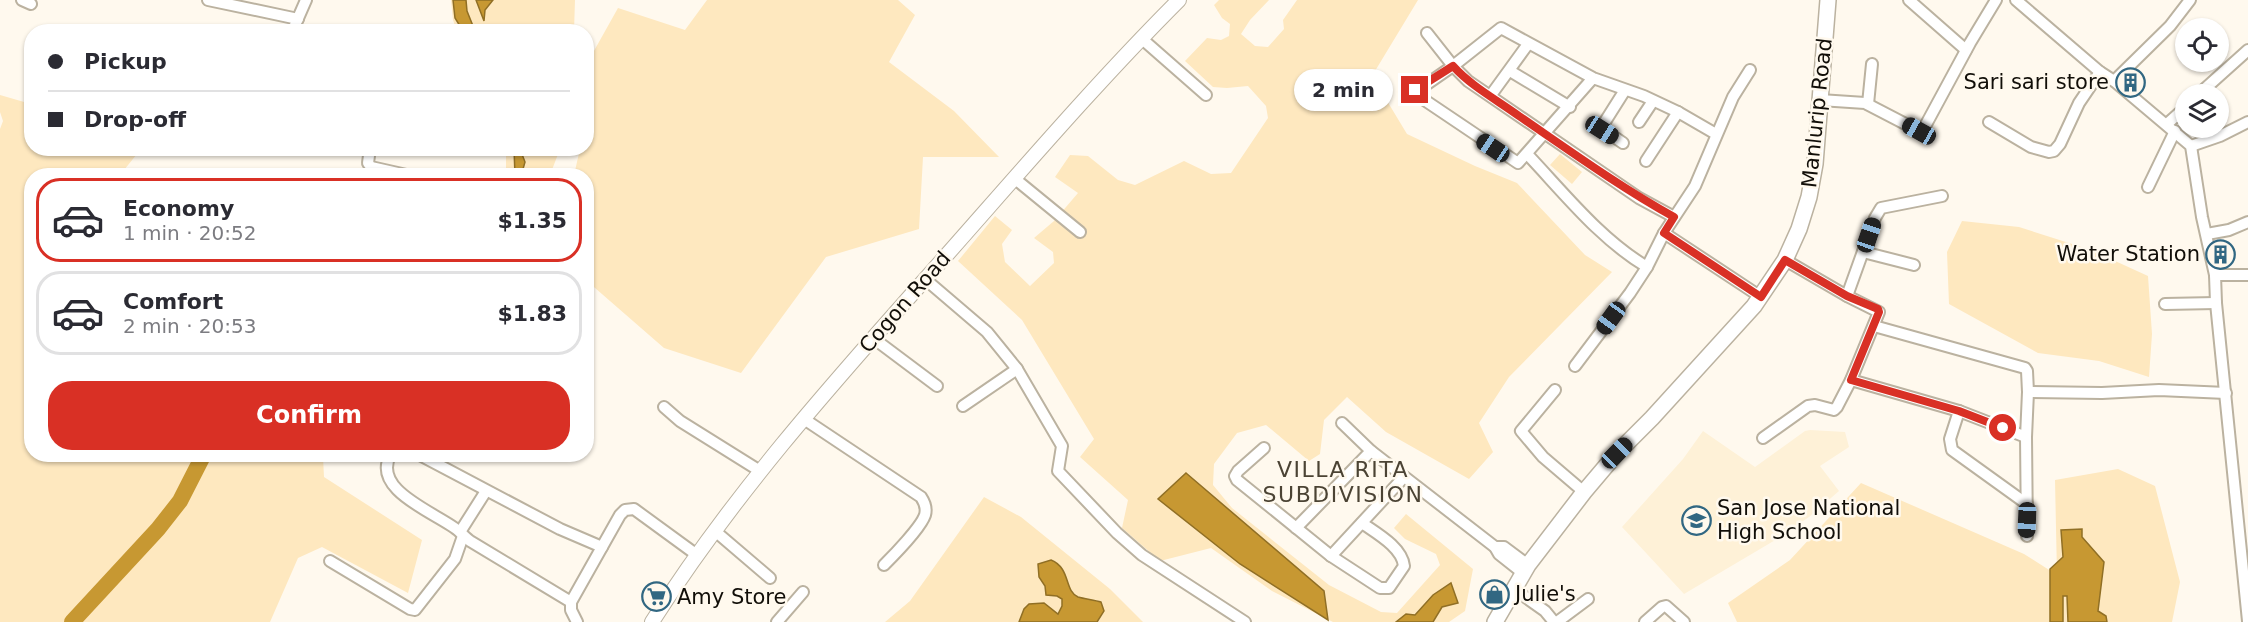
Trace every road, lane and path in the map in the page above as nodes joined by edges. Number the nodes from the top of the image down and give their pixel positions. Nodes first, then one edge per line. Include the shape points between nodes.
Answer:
1 (207, 0) edge
2 (306, 0) edge
3 (1179, 0) edge
4 (1828, 0) edge
5 (1909, 0) edge
6 (1996, 0) edge
7 (2016, 0) edge
8 (2190, 0) edge
9 (298, 19) junction
10 (296, 24) edge
11 (1427, 33) dead end
12 (1142, 38) junction
13 (1528, 44) junction
14 (1966, 50) junction
15 (2248, 50) edge
16 (1872, 64) dead end
17 (1453, 66) junction
18 (1750, 70) dead end
19 (1510, 71) junction
20 (2100, 72) junction
21 (1593, 78) junction
22 (2114, 81) junction
23 (2210, 84) edge
24 (1625, 90) junction
25 (1206, 95) dead end
26 (1491, 95) junction
27 (1820, 100) junction
28 (1653, 101) junction
29 (1868, 104) junction
30 (1570, 107) junction
31 (1678, 112) junction
32 (1640, 122) dead end
33 (1989, 122) dead end
34 (2175, 122) edge
35 (2248, 122) edge
36 (2171, 127) junction
37 (1544, 133) junction
38 (1716, 134) junction
39 (1623, 143) dead end
40 (2192, 146) junction
41 (1527, 154) junction
42 (369, 156) edge
43 (1646, 160) dead end
44 (375, 168) edge
45 (1014, 178) junction
46 (2148, 187) dead end
47 (1942, 196) dead end
48 (1674, 217) junction
49 (2248, 222) edge
50 (1080, 232) dead end
51 (1664, 233) junction
52 (2207, 234) junction
53 (1863, 252) junction
54 (1785, 260) junction
55 (1914, 265) dead end
56 (1647, 267) junction
57 (2215, 275) junction
58 (2248, 275) edge
59 (925, 279) junction
60 (1847, 296) junction
61 (1761, 297) junction
62 (2216, 303) junction
63 (2165, 304) dead end
64 (1874, 326) junction
65 (873, 338) junction
66 (1575, 366) dead end
67 (1017, 369) junction
68 (1851, 380) junction
69 (937, 386) dead end
70 (1555, 390) dead end
71 (2028, 392) junction
72 (2226, 393) junction
73 (963, 406) dead end
74 (664, 407) dead end
75 (1959, 411) junction
76 (804, 419) junction
77 (1342, 423) dead end
78 (2026, 437) junction
79 (1763, 438) dead end
80 (1264, 448) dead end
81 (1371, 451) junction
82 (388, 462) edge
83 (433, 462) edge
84 (760, 471) junction
85 (1404, 477) junction
86 (486, 491) junction
87 (1584, 492) junction
88 (2027, 504) junction
89 (1362, 522) junction
90 (1296, 528) junction
91 (715, 531) junction
92 (461, 534) junction
93 (2027, 536) dead end
94 (602, 548) junction
95 (697, 555) junction
96 (1331, 556) junction
97 (330, 561) dead end
98 (884, 565) dead end
99 (1526, 569) junction
100 (770, 578) dead end
101 (1514, 590) junction
102 (803, 592) dead end
103 (1588, 599) dead end
104 (572, 602) junction
105 (2248, 621) edge
106 (577, 622) edge
107 (652, 622) edge
108 (777, 622) edge
109 (1245, 622) edge
110 (1495, 622) edge
111 (1556, 622) edge
112 (1645, 622) edge
113 (1684, 622) edge

1 - 9 street
2 - 9 street
3 - 12 street, Cogon Road
4 - 27 main road, Manlurip Road
5 - 14 street
6 - 14 street
7 - 20 street
8 - 22 street via 2170,26
9 - 10 street
11 - 17 street
12 - 25 street
12 - 45 street, Cogon Road
13 - 17 street via 1504,29 1497,29
13 - 19 street
13 - 21 street
14 - 29 street via 1923,130
15 - 23 street
16 - 29 street
17 - 26 street
17 - 41 street via 1414,93 1516,163
18 - 38 street
19 - 26 street
19 - 30 street
20 - 22 street
20 - 33 street via 2079,102 2054,151 2031,147
21 - 24 street
21 - 30 street
22 - 36 street
24 - 28 street
24 - 39 street via 1601,128
26 - 37 street
27 - 29 street
27 - 54 main road, Manlurip Road via 1809,197
28 - 31 street
28 - 32 street
30 - 37 street
31 - 38 street
31 - 43 street
34 - 36 street
35 - 40 street
36 - 40 street
36 - 46 street
37 - 41 street
37 - 48 street
38 - 48 street via 1695,186
40 - 52 street
41 - 56 street via 1600,231
42 - 44 street via 368,163
45 - 50 street
45 - 59 street, Cogon Road
47 - 53 street via 1881,208
48 - 51 street
49 - 52 street
51 - 56 street
51 - 61 street
52 - 57 street
53 - 55 street
53 - 60 street
54 - 60 street
54 - 61 main road, Manlurip Road
56 - 66 street
57 - 58 street
57 - 62 street
59 - 65 street, Cogon Road
59 - 67 street via 987,332
60 - 64 street via 1878,309
61 - 87 main road, Manlurip Road
62 - 63 street
62 - 72 street
64 - 68 street
64 - 71 street via 2022,366 2027,371
65 - 69 street
65 - 76 street, Cogon Road
67 - 73 street
67 - 109 street via 1059,439 1062,451 1058,471 1142,555
68 - 75 street
68 - 79 street via 1836,409 1808,406
70 - 87 street via 1521,431 1543,457
71 - 72 street
71 - 78 street
72 - 105 street
74 - 84 street
75 - 78 street
75 - 88 street via 1950,439 1952,450
76 - 84 street, Cogon Road
76 - 98 street via 921,497 925,504 920,524
77 - 81 street
78 - 88 street
80 - 90 street via 1235,476
81 - 85 street
81 - 90 street
82 - 92 street via 390,480 401,493
83 - 86 street
84 - 91 street, Cogon Road
85 - 89 street
85 - 99 street via 1499,554
86 - 92 street
86 - 94 street
87 - 99 main road, Manlurip Road
88 - 93 street
89 - 96 street
89 - 96 street via 1395,548 1404,562 1389,588 1380,588
90 - 96 street
91 - 95 street, Cogon Road
91 - 100 street
92 - 97 street via 455,559 415,610
92 - 104 street
94 - 95 street via 620,515 634,509
94 - 104 street
95 - 107 street, Cogon Road
99 - 101 main road, Manlurip Road
101 - 110 main road, Manlurip Road
101 - 111 street
102 - 108 street
103 - 111 street
104 - 106 street
112 - 113 street via 1662,607 1669,607

